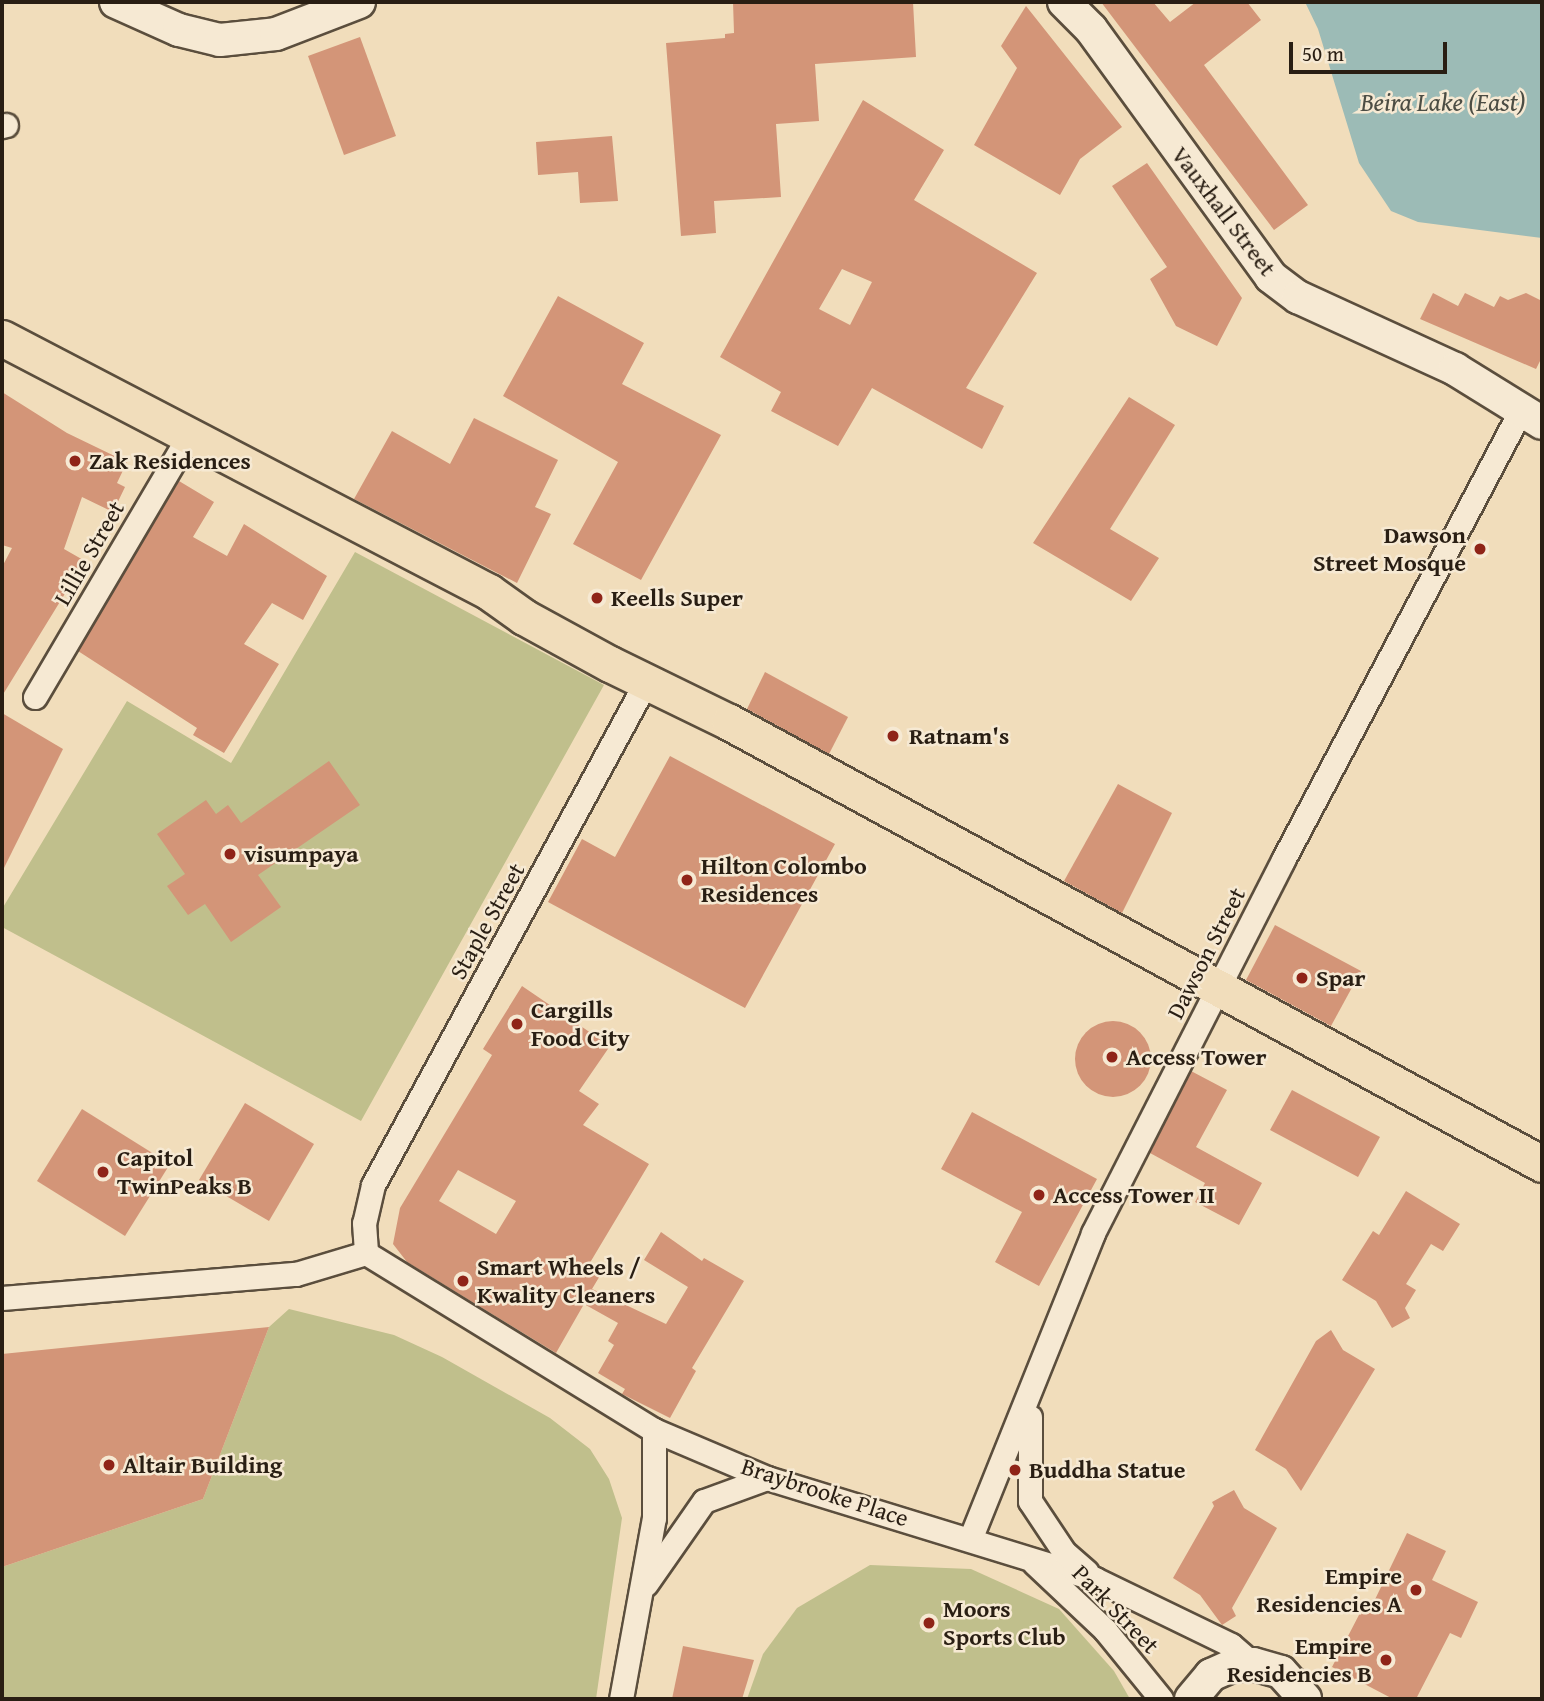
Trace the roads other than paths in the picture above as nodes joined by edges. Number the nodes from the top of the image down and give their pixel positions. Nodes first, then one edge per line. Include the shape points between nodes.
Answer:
1 (116, 2) edge
2 (359, 2) edge
3 (1064, 2) edge
4 (2, 338) edge
5 (1532, 416) edge
6 (188, 437) junction
7 (646, 682) junction
8 (35, 697) dead end
9 (1218, 987) junction
10 (1542, 1164) edge
11 (366, 1253) junction
12 (2, 1297) edge
13 (1032, 1393) junction
14 (654, 1430) junction
15 (767, 1478) junction
16 (971, 1537) junction
17 (1030, 1558) junction
18 (1095, 1579) junction
19 (645, 1586) junction
20 (1253, 1664) junction
21 (1299, 1690) edge
22 (621, 1699) edge
23 (1161, 1699) edge
24 (1191, 1699) edge
25 (1321, 1699) edge

1 - 2 street via 179,30 220,40 276,34
3 - 5 street, Vauxhall Street via 1091,29 1271,278 1298,298 1455,369
4 - 6 main road
5 - 9 street, Dawson Street
6 - 7 main road via 489,592 524,617
6 - 8 street, Lillie Street
7 - 9 main road via 729,722
7 - 11 street, Staple Street via 373,1185 364,1223
9 - 10 main road
9 - 13 street, Dawson Street via 1093,1233
11 - 12 street via 296,1274
11 - 14 street, Braybrooke Place
13 - 16 street, Dawson Street
13 - 18 street via 1027,1448 1030,1501 1064,1552
14 - 15 street, Braybrooke Place
14 - 19 street via 654,1518
15 - 16 street, Braybrooke Place
15 - 19 street via 704,1501
16 - 17 street, Braybrooke Place
17 - 18 street, Braybrooke Place
17 - 23 street, Park Street via 1105,1630
18 - 20 street, Braybrooke Place via 1231,1645
19 - 22 street
20 - 21 street
20 - 24 street via 1231,1666 1211,1675
21 - 25 street

